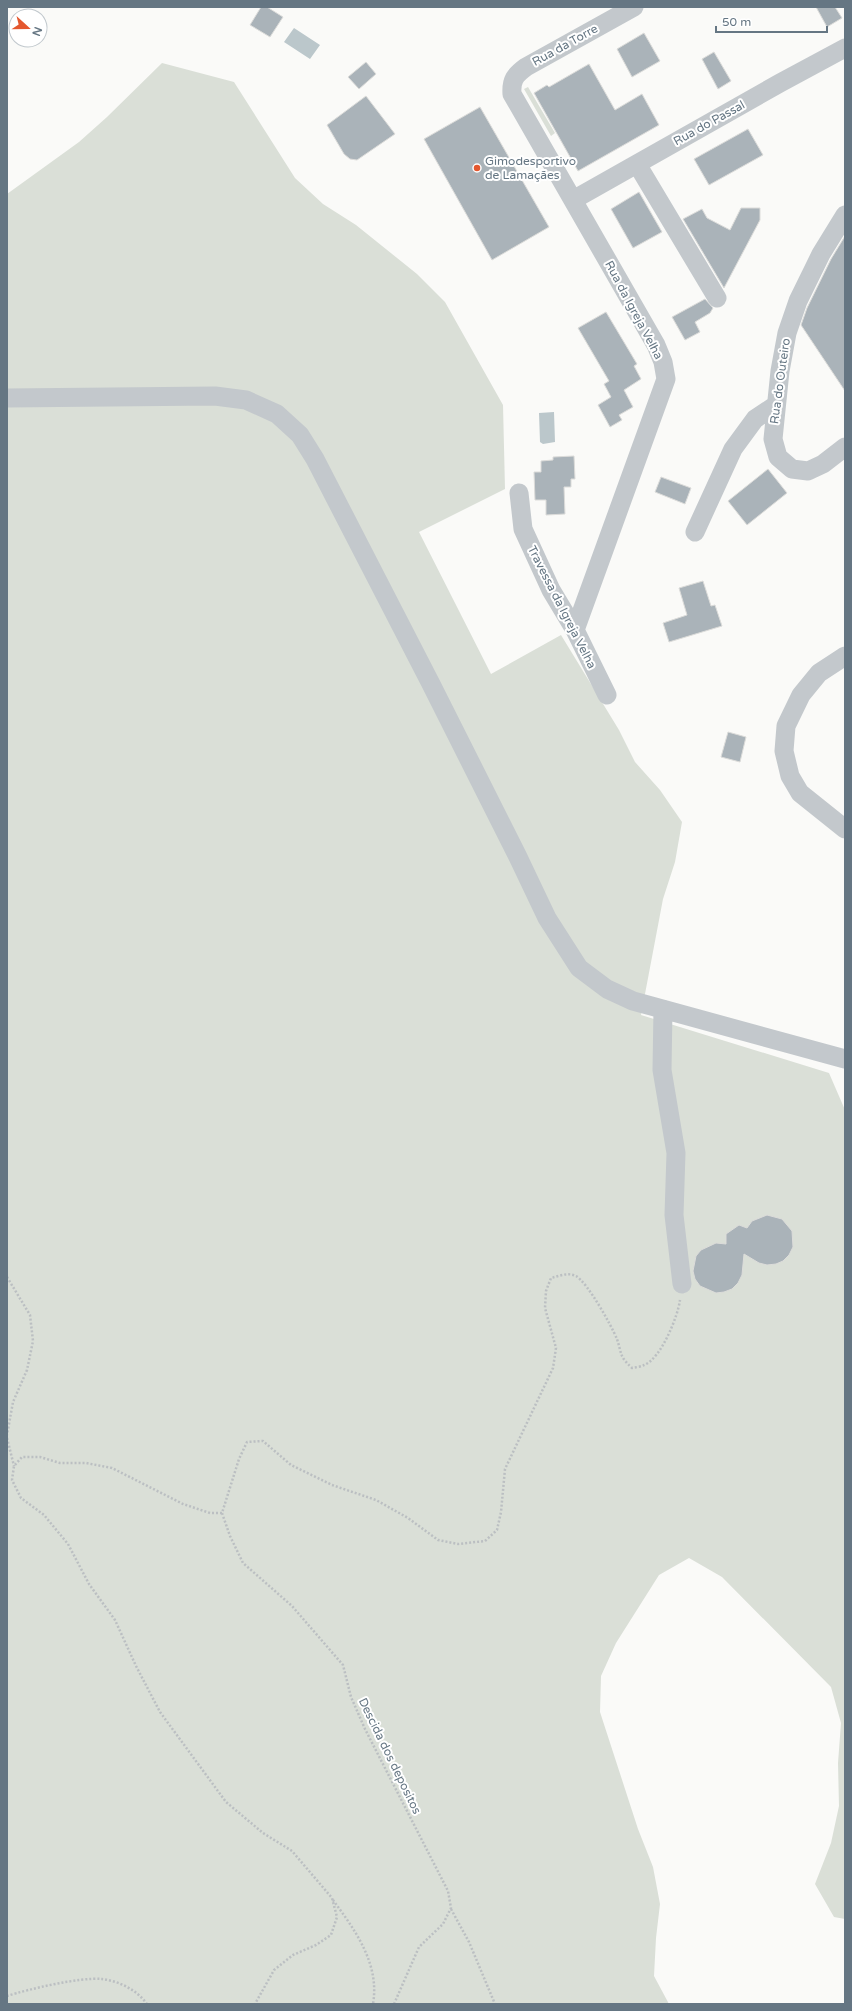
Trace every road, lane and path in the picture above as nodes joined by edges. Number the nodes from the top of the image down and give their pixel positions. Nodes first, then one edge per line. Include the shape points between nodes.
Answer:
1 (634, 7) edge
2 (845, 48) edge
3 (512, 94) joint
4 (637, 164) junction
5 (574, 200) junction
6 (845, 215) edge
7 (717, 298) dead end
8 (7, 398) edge
9 (776, 405) junction
10 (845, 446) edge
11 (519, 493) dead end
12 (695, 532) dead end
13 (576, 630) junction
14 (845, 656) edge
15 (607, 695) dead end
16 (845, 830) edge
17 (663, 1009) junction
18 (845, 1059) edge
19 (7, 1277) edge
20 (682, 1284) joint
21 (7, 1435) edge
22 (7, 1438) edge
23 (14, 1466) junction
24 (222, 1513) junction
25 (332, 1898) junction
26 (451, 1908) junction
27 (7, 1996) edge
28 (147, 2004) edge
29 (255, 2004) edge
30 (372, 2004) edge
31 (394, 2004) edge
32 (495, 2004) edge

1 - 3 street, Rua da Torre via 526,67 515,75
2 - 4 street, Rua do Passal
3 - 5 street, Rua da Igreja Velha
4 - 5 street, Rua do Passal
4 - 7 street
5 - 13 street, Rua da Igreja Velha via 656,345 666,379
6 - 9 street, Rua do Outeiro via 820,254 796,307 787,332
8 - 17 street via 215,396 246,400 277,414 300,435 315,459 431,684 547,918 579,968 607,989
9 - 10 street, Rua do Outeiro via 773,439 778,457 792,469 808,471 823,464
9 - 12 street via 755,419 733,449
11 - 13 street, Travessa da Igreja Velha via 523,529 551,590
13 - 15 street, Travessa da Igreja Velha
14 - 16 street via 819,673 801,695 786,726 784,752 790,776 800,793
17 - 18 street
17 - 20 street via 662,1070 676,1153 674,1215
19 - 21 path via 30,1315 34,1341 27,1370 13,1402
20 - 24 path via 680,1307 657,1354 646,1365 632,1368 622,1359 613,1332 587,1289 576,1276 563,1274 551,1278 546,1291 545,1308 556,1348 554,1368 505,1469 497,1530 485,1540 458,1544 438,1540 408,1518 376,1500 332,1485 291,1464 263,1441 247,1442
22 - 23 path
23 - 24 path via 22,1458 40,1457 60,1463 86,1463 112,1468 183,1504 210,1513
23 - 25 path via 12,1480 21,1498 44,1515 68,1544 89,1584 115,1620 160,1712 196,1762 226,1802 263,1833 292,1851
24 - 26 path, Descida dos depositos via 242,1563 292,1606 342,1665 351,1697 365,1729 448,1891
25 - 29 path via 336,1917 331,1934 316,1945 293,1955 274,1970
25 - 30 path via 366,1951 374,1985
26 - 31 path via 443,1924 419,1947
26 - 32 path, Descida dos depositos via 469,1942
27 - 28 path via 26,1990 101,1979 122,1984

